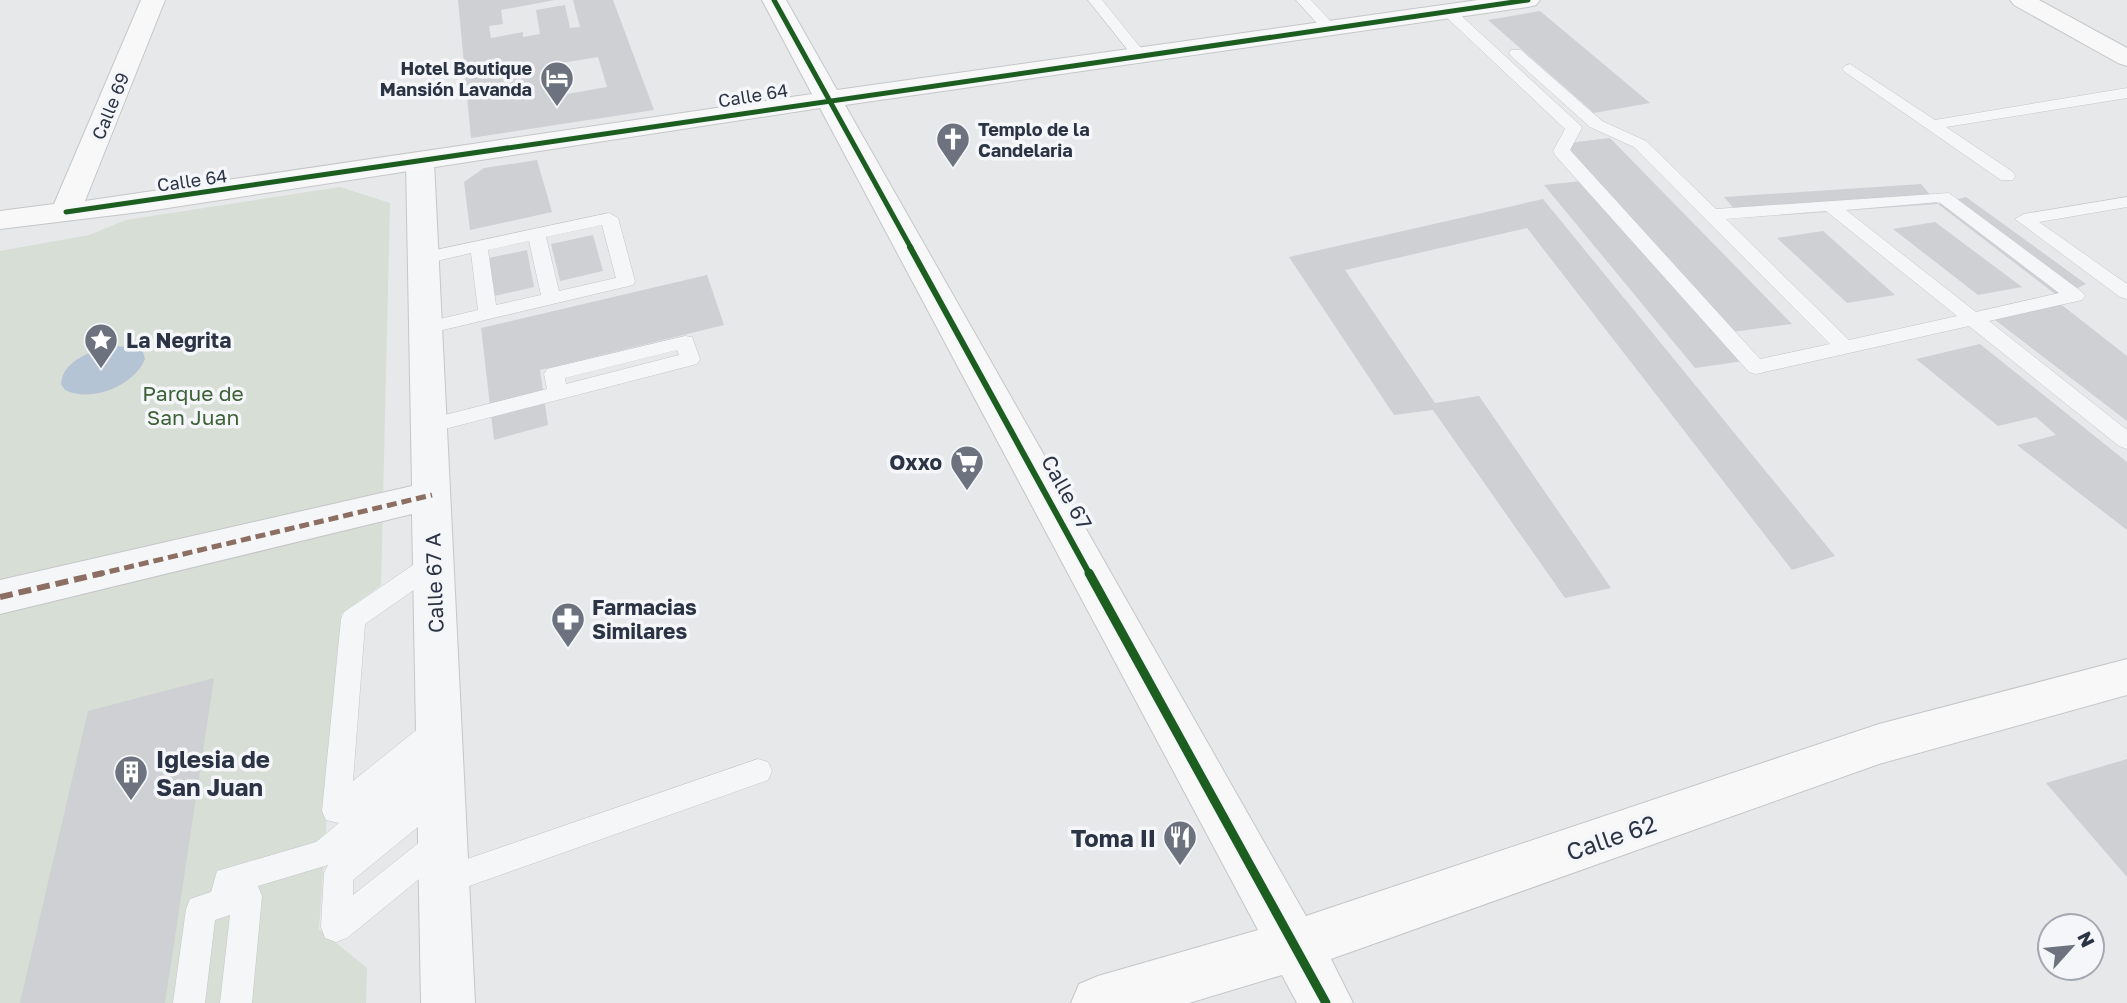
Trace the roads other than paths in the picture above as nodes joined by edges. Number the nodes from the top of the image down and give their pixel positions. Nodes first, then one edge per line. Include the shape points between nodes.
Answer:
1 (153, 0) edge
2 (774, 0) edge
3 (1096, 0) edge
4 (1303, 0) edge
5 (1528, 0) edge
6 (2022, 0) edge
7 (1466, 7) edge
8 (1330, 29) junction
9 (1140, 55) junction
10 (2127, 58) edge
11 (1850, 69) dead end
12 (2127, 93) edge
13 (830, 99) junction
14 (1596, 124) joint
15 (1932, 125) junction
16 (420, 162) junction
17 (2007, 176) dead end
18 (2127, 202) edge
19 (1830, 206) junction
20 (66, 212) junction
21 (1712, 215) junction
22 (0, 220) edge
23 (536, 234) junction
24 (479, 247) junction
25 (424, 258) junction
26 (2127, 293) edge
27 (551, 299) junction
28 (488, 314) junction
29 (1973, 319) junction
30 (426, 328) junction
31 (1845, 347) junction
32 (558, 393) junction
33 (429, 426) junction
34 (2127, 441) edge
35 (432, 495) junction
36 (433, 564) junction
37 (0, 597) edge
38 (2127, 677) edge
39 (440, 758) junction
40 (758, 771) dead end
41 (443, 841) junction
42 (444, 881) junction
43 (225, 902) junction
44 (1294, 946) junction
45 (189, 1003) edge
46 (236, 1003) edge
47 (448, 1003) edge
48 (1098, 1003) edge
49 (1326, 1003) edge

1 - 20 street, Calle 69
2 - 13 street, Calle 67
3 - 9 lane
4 - 8 lane
5 - 7 street, Calle 64
6 - 10 street
7 - 8 street, Calle 64
7 - 14 lane
7 - 31 lane via 1574,128 1561,151 1756,367
8 - 9 street, Calle 64
9 - 13 street, Calle 64
11 - 15 lane
12 - 15 lane
13 - 16 street, Calle 64
13 - 44 street, Calle 67
14 - 21 lane via 1640,144
15 - 17 lane
16 - 20 street, Calle 64
16 - 25 street, Calle 67 A
18 - 26 lane via 2024,219
19 - 21 lane
19 - 29 lane
19 - 29 lane via 1943,197 2075,296
20 - 22 street, Calle 64
21 - 31 lane
23 - 24 lane
23 - 27 lane
23 - 27 lane via 609,218 626,281
24 - 25 lane
24 - 28 lane
25 - 30 street, Calle 67 A
27 - 28 lane
28 - 30 lane
29 - 31 lane
29 - 34 lane
30 - 33 street, Calle 67 A
32 - 32 lane via 690,359 685,342 555,374
32 - 33 lane
33 - 35 street, Calle 67 A
35 - 36 street, Calle 67 A
35 - 37 street
36 - 39 street, Calle 67 A
36 - 39 lane via 353,619 336,811
38 - 44 street, Calle 62 via 1879,744
39 - 41 street, Calle 67 A
39 - 41 lane via 339,873 336,927
39 - 43 lane via 324,853 227,881
40 - 42 lane
41 - 42 street, Calle 67 A
42 - 47 street, Calle 67 A
43 - 45 lane via 201,909
43 - 46 lane via 247,896
44 - 48 street, Calle 62
44 - 49 street, Calle 67

